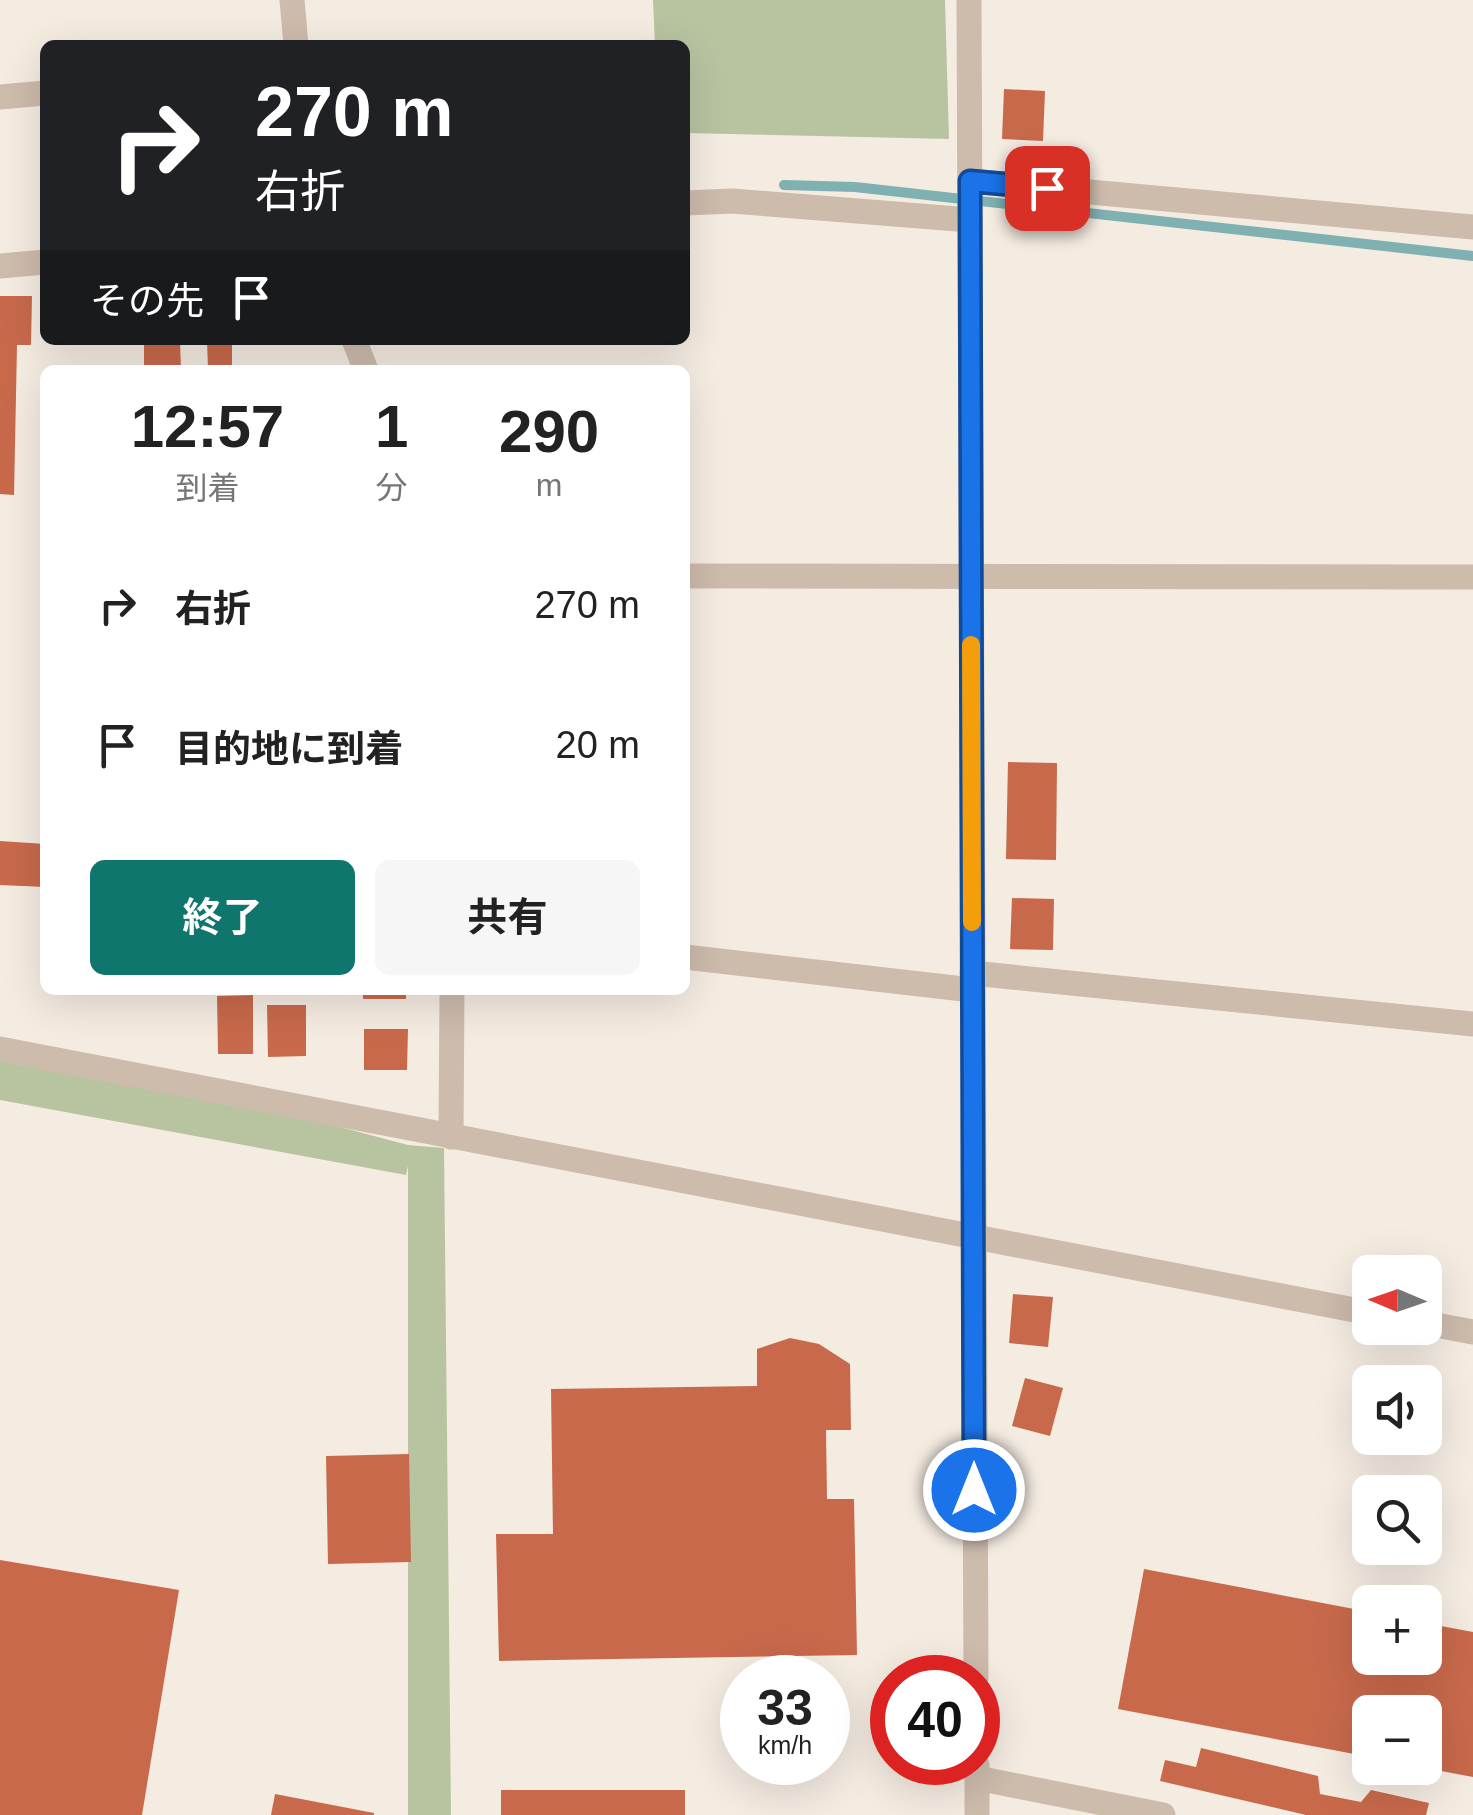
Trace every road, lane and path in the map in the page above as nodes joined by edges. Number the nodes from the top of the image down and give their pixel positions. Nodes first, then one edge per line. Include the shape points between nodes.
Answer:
1 (292, 0) edge
2 (969, 0) edge
3 (296, 40) edge
4 (40, 93) edge
5 (0, 97) edge
6 (970, 181) junction
7 (690, 203) edge
8 (970, 220) junction
9 (1473, 227) edge
10 (40, 262) edge
11 (0, 266) edge
12 (690, 576) edge
13 (1473, 577) edge
14 (971, 578) junction
15 (690, 956) edge
16 (972, 981) junction
17 (452, 995) edge
18 (1473, 1024) edge
19 (0, 1049) edge
20 (451, 1137) junction
21 (972, 1238) junction
22 (1352, 1310) edge
23 (1442, 1326) edge
24 (1473, 1332) edge
25 (976, 1655) edge
26 (1000, 1776) edge
27 (977, 1785) edge
28 (977, 1815) edge
29 (1163, 1815) edge

1 - 3 street
2 - 6 street
4 - 5 street
6 - 8 street
6 - 9 street
7 - 8 street
8 - 14 street
10 - 11 street
12 - 14 street
13 - 14 street
14 - 16 street
15 - 16 street
16 - 18 street
16 - 21 street
17 - 20 street
19 - 20 street
20 - 21 street
21 - 22 street
21 - 25 street
23 - 24 street
26 - 29 street
27 - 28 street

